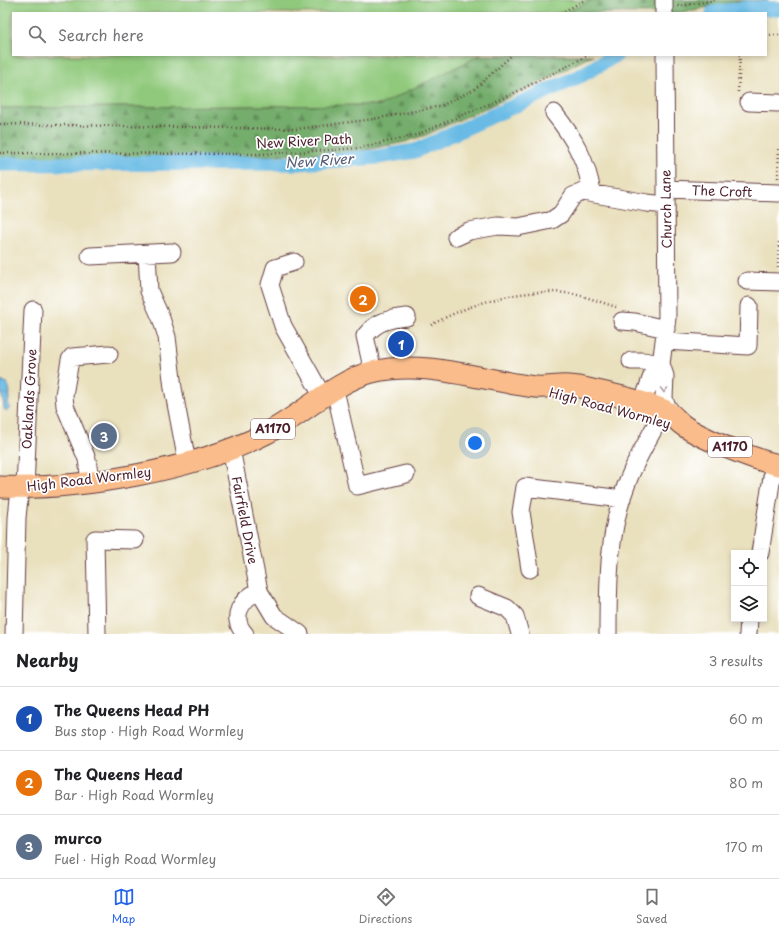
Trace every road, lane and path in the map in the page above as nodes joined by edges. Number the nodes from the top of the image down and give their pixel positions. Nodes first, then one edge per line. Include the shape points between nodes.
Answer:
1 (585, 0) edge
2 (717, 0) edge
3 (667, 8) edge
4 (563, 12) edge
5 (767, 35) edge
6 (779, 35) edge
7 (511, 56) edge
8 (587, 56) edge
9 (665, 56) edge
10 (740, 56) edge
11 (749, 102) joint
12 (779, 103) edge
13 (554, 113) dead end
14 (0, 124) edge
15 (779, 149) edge
16 (0, 152) edge
17 (778, 188) edge
18 (592, 193) junction
19 (666, 197) junction
20 (456, 237) dead end
21 (779, 241) edge
22 (172, 252) dead end
23 (147, 254) junction
24 (90, 256) dead end
25 (294, 262) dead end
26 (747, 281) dead end
27 (778, 282) edge
28 (749, 306) dead end
29 (33, 310) dead end
30 (621, 315) joint
31 (407, 317) dead end
32 (431, 325) dead end
33 (665, 335) junction
34 (108, 354) dead end
35 (631, 362) dead end
36 (661, 364) junction
37 (373, 372) junction
38 (537, 387) junction
39 (329, 394) junction
40 (643, 401) junction
41 (671, 420) junction
42 (231, 449) junction
43 (187, 462) junction
44 (777, 464) edge
45 (406, 474) dead end
46 (90, 481) junction
47 (15, 488) edge
48 (622, 499) junction
49 (135, 540) dead end
50 (761, 550) edge
51 (530, 570) dead end
52 (259, 590) junction
53 (478, 596) dead end
54 (749, 622) edge
55 (279, 629) edge
56 (14, 634) edge
57 (97, 634) edge
58 (245, 634) edge
59 (300, 634) edge
60 (520, 634) edge
61 (608, 634) edge
62 (748, 634) edge

1 - 4 path
2 - 3 path
5 - 6 path
7 - 14 path via 475,89 441,106 374,119 297,129
8 - 16 path, New River Path via 512,94 416,135 360,148 262,154
9 - 19 street, Church Lane
10 - 11 path via 737,91
11 - 12 street
13 - 18 street via 570,132 579,149 589,173
15 - 17 path
17 - 19 street, The Croft
18 - 19 street, The Croft via 647,204
18 - 20 street via 576,194 562,214 552,220 518,227 498,226 470,231
19 - 33 street, Church Lane
21 - 27 path
22 - 23 street
23 - 24 street
23 - 43 street via 150,291 167,337 173,388
25 - 39 street via 274,268 270,284 283,326
26 - 27 street
28 - 33 street via 748,346
29 - 47 street, Oaklands Grove
30 - 32 path via 568,293 547,292 483,303 457,311
30 - 33 street
31 - 37 street via 390,319 373,326 365,336
33 - 36 street, Church Lane
34 - 46 street via 72,357 64,396 68,418 87,458
35 - 36 street
36 - 40 street, Church Lane via 653,373
36 -> 41 street, Church Lane via 664,398
37 - 38 main road, High Road Wormley / A1170 via 431,369
37 - 39 main road, High Road Wormley / A1170 via 360,376
38 - 40 main road, High Road Wormley / A1170 via 570,386
38 - 41 main road, High Road Wormley via 549,394
39 - 42 main road, High Road Wormley / A1170 via 266,434
39 - 45 street via 357,486
40 - 41 main road, High Road Wormley / A1170
41 - 44 main road, High Road Wormley / A1170 via 713,441
41 - 48 street via 629,479
42 - 43 main road, High Road Wormley / A1170
42 - 52 street, Fairfield Drive
43 - 46 main road, High Road Wormley / A1170 via 128,476
44 - 50 street
46 - 47 main road, High Road Wormley / A1170
47 - 56 street, Oaklands Grove via 17,518
48 - 51 street via 525,487 522,512
48 - 61 street via 610,552
49 - 57 street via 95,539
52 - 55 street, Fairfield Drive
52 - 58 street via 240,606 238,620
53 - 60 street via 506,608 515,616
54 - 62 street
55 - 59 street, Fairfield Drive

